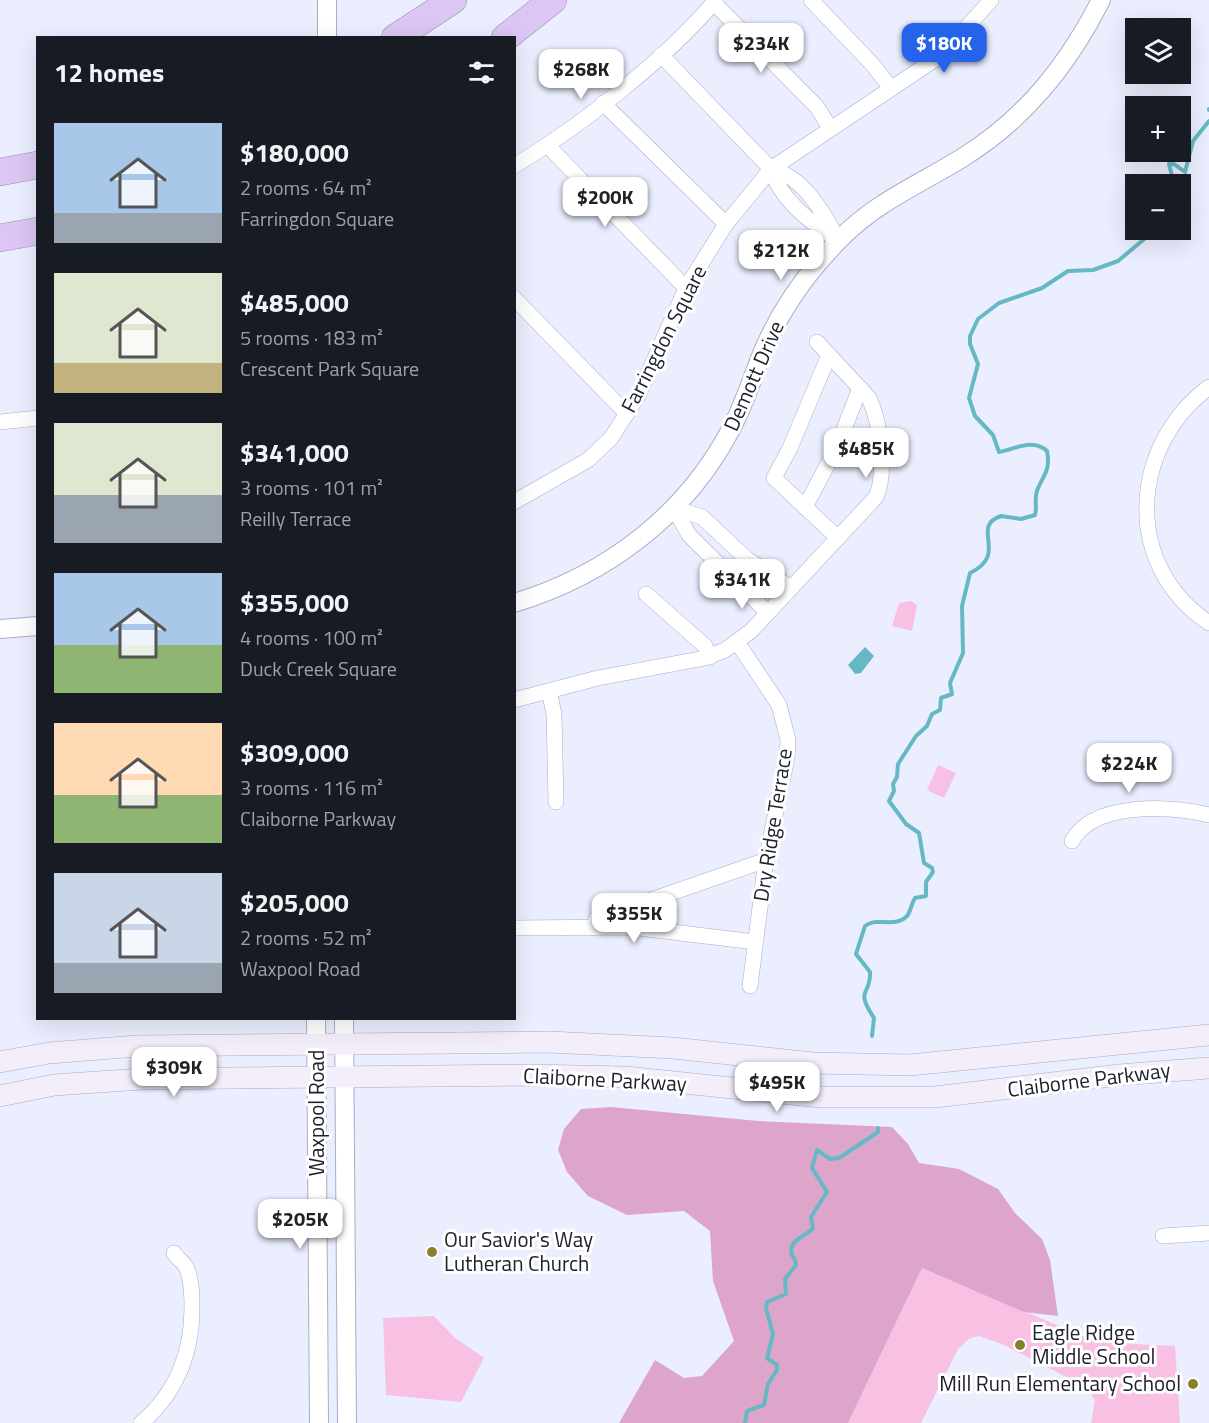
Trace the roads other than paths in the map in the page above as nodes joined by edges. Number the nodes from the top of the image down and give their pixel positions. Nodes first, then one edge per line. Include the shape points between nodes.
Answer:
1 (327, 0) edge
2 (453, 0) edge
3 (553, 0) edge
4 (811, 0) edge
5 (991, 0) edge
6 (1101, 0) edge
7 (715, 2) edge
8 (327, 36) edge
9 (398, 36) edge
10 (508, 36) edge
11 (661, 55) junction
12 (891, 88) junction
13 (603, 103) junction
14 (830, 128) junction
15 (548, 146) junction
16 (36, 165) edge
17 (516, 165) edge
18 (771, 169) junction
19 (0, 172) edge
20 (726, 224) junction
21 (36, 231) edge
22 (0, 238) edge
23 (838, 241) junction
24 (686, 288) junction
25 (516, 300) edge
26 (817, 342) dead end
27 (829, 355) junction
28 (1209, 387) edge
29 (860, 388) junction
30 (627, 414) junction
31 (36, 418) edge
32 (0, 422) edge
33 (516, 501) edge
34 (805, 507) junction
35 (674, 508) junction
36 (838, 538) junction
37 (747, 559) junction
38 (732, 574) junction
39 (791, 588) junction
40 (646, 594) dead end
41 (516, 602) edge
42 (768, 613) junction
43 (1209, 623) edge
44 (36, 626) edge
45 (0, 629) edge
46 (737, 642) junction
47 (710, 657) junction
48 (549, 691) junction
49 (516, 699) edge
50 (556, 802) dead end
51 (1209, 815) edge
52 (1072, 841) dead end
53 (766, 860) junction
54 (516, 928) edge
55 (594, 928) junction
56 (755, 942) junction
57 (750, 986) dead end
58 (316, 1020) edge
59 (344, 1020) edge
60 (1209, 1035) edge
61 (344, 1042) junction
62 (316, 1043) junction
63 (0, 1062) edge
64 (1209, 1068) edge
65 (316, 1077) junction
66 (345, 1077) junction
67 (0, 1096) edge
68 (1209, 1233) edge
69 (1163, 1236) dead end
70 (174, 1253) dead end
71 (141, 1423) edge
72 (319, 1423) edge
73 (347, 1423) edge

1 - 8 street
2 - 9 highway
3 - 10 highway
4 - 12 street
5 - 12 street, Farringdon Square via 943,54
6 - 23 street, Demott Drive via 1063,66 1018,116 961,158 891,198
7 - 11 street
7 - 14 street via 818,107
11 - 13 street
11 - 18 street
12 - 14 street, Farringdon Square
13 - 15 street
13 - 20 street
14 - 18 street, Farringdon Square
15 - 17 street
15 - 24 street
16 - 19 highway
18 - 20 street, Farringdon Square
18 - 23 street via 786,172 824,211
20 - 24 street, Farringdon Square
21 - 22 highway
23 - 35 street, Demott Drive via 798,287 780,317 732,428 713,460
24 - 30 street, Farringdon Square
25 - 30 street
26 - 27 street
27 - 29 street
27 - 34 street via 774,478
28 - 43 street via 1190,404 1163,441 1152,472 1147,507 1148,531 1159,569 1179,599
29 - 34 street via 837,447
29 - 36 street via 874,408 882,480 876,496
30 - 33 street, Farringdon Square via 611,438 588,460
31 - 32 street
34 - 36 street
35 - 37 street via 702,518
35 - 38 street via 689,535
35 - 41 street, Demott Drive via 649,532 599,568 567,585
36 - 39 street
37 - 38 street
37 - 39 street
38 - 42 street
39 - 42 street
40 - 47 street via 705,646
42 - 46 street
44 - 45 street
46 - 47 street
46 - 53 street, Dry Ridge Terrace via 779,705 788,740
47 - 48 street
48 - 49 street
48 - 50 street via 554,714
51 - 52 street via 1163,808 1114,814 1090,821
53 - 55 street via 596,919
53 - 56 street, Dry Ridge Terrace
54 - 55 street
55 - 56 street via 630,927
56 - 57 street, Dry Ridge Terrace
58 - 62 street, Waxpool Road
59 - 61 street, Waxpool Road
60 - 61 main road, Claiborne Parkway via 910,1065 813,1063 594,1043
61 - 62 main road, Claiborne Parkway
61 - 66 street, Waxpool Road
62 - 63 main road, Claiborne Parkway via 98,1048
62 - 65 street, Waxpool Road
64 - 66 main road, Claiborne Parkway via 979,1093 890,1098 792,1095 616,1077
65 - 66 main road, Claiborne Parkway
65 - 67 main road, Claiborne Parkway via 94,1081
65 - 72 street, Waxpool Road
66 - 73 street, Waxpool Road
68 - 69 street
70 - 71 street via 186,1267 190,1282 190,1337 173,1387

